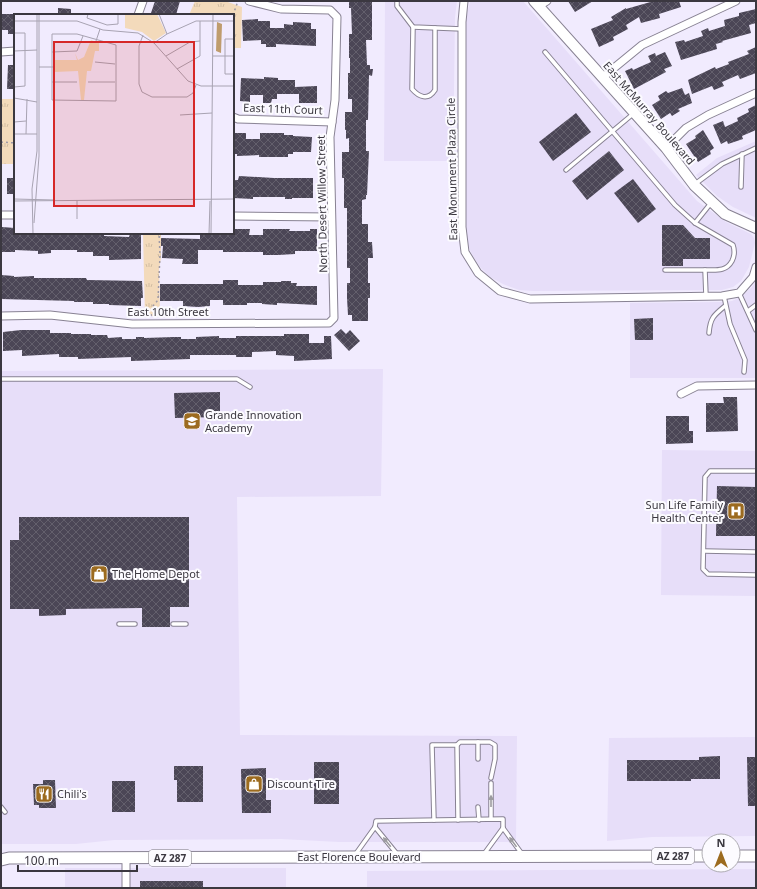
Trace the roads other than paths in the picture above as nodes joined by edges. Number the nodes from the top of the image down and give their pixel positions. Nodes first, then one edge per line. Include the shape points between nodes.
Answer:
1 (143, 1) edge
2 (249, 1) edge
3 (397, 1) edge
4 (464, 1) edge
5 (736, 1) edge
6 (540, 3) edge
7 (138, 14) edge
8 (413, 27) junction
9 (435, 28) junction
10 (462, 29) junction
11 (14, 51) edge
12 (1, 52) edge
13 (545, 52) dead end
14 (603, 77) junction
15 (756, 93) edge
16 (635, 113) junction
17 (234, 117) edge
18 (332, 122) junction
19 (612, 131) junction
20 (666, 148) junction
21 (756, 148) edge
22 (742, 154) junction
23 (566, 170) dead end
24 (694, 185) junction
25 (741, 187) dead end
26 (712, 202) junction
27 (1, 215) edge
28 (14, 215) edge
29 (234, 216) edge
30 (331, 217) junction
31 (695, 223) junction
32 (756, 228) edge
33 (756, 267) edge
34 (665, 270) dead end
35 (705, 270) junction
36 (739, 293) junction
37 (706, 296) junction
38 (724, 296) junction
39 (725, 306) junction
40 (756, 306) edge
41 (748, 311) junction
42 (1, 316) edge
43 (334, 318) joint
44 (756, 330) edge
45 (709, 333) dead end
46 (744, 372) dead end
47 (1, 379) edge
48 (756, 385) edge
49 (250, 387) dead end
50 (681, 394) dead end
51 (756, 471) edge
52 (704, 551) junction
53 (756, 552) edge
54 (756, 574) edge
55 (119, 624) dead end
56 (135, 624) dead end
57 (173, 624) dead end
58 (186, 624) dead end
59 (478, 742) junction
60 (456, 745) junction
61 (478, 759) dead end
62 (491, 778) dead end
63 (491, 783) dead end
64 (1, 807) edge
65 (478, 807) dead end
66 (5, 812) dead end
67 (491, 819) junction
68 (434, 820) junction
69 (458, 820) junction
70 (479, 820) junction
71 (375, 827) junction
72 (504, 828) junction
73 (523, 856) junction
74 (701, 856) edge
75 (741, 856) edge
76 (756, 856) edge
77 (399, 857) junction
78 (482, 857) junction
79 (4, 858) edge
80 (126, 858) junction
81 (353, 858) junction
82 (126, 888) edge

1 - 7 street
2 - 18 street, North Desert Willow Street via 281,9 330,10 337,17
3 - 8 lane via 397,6
4 - 10 street, East Monument Plaza Circle
5 - 14 street via 642,45
6 - 14 street, East McMurray Boulevard
8 - 9 lane
8 - 9 lane via 412,89 417,95 424,97 435,90
9 - 10 lane
10 - 37 street, East Monument Plaza Circle via 462,227 465,252 478,273 500,291 530,299
11 - 12 street
13 - 19 lane
14 - 16 street, East McMurray Boulevard
15 - 20 street via 686,128
16 - 19 lane
16 - 20 street, East McMurray Boulevard
17 - 18 street, East 11th Court
18 - 30 street, North Desert Willow Street
19 - 23 lane
19 - 31 lane via 675,205
20 - 24 street, East McMurray Boulevard
21 - 22 lane
22 - 24 lane via 722,164
22 - 25 lane
24 - 26 street, East McMurray Boulevard
26 - 31 lane
26 - 32 street, East McMurray Boulevard via 725,214
27 - 28 street
29 - 30 street
30 - 43 street, North Desert Willow Street
31 - 35 lane via 733,245 734,256 727,268
33 - 36 street via 753,277
34 - 35 lane
35 - 37 lane
36 - 38 street, East Monument Plaza Circle
36 - 41 lane
37 - 38 street, East Monument Plaza Circle
38 - 39 lane
39 - 45 lane via 713,315
39 - 46 lane via 745,360
40 - 41 lane
41 - 44 lane
42 - 43 street, East 10th Street via 50,315 132,324 329,323
47 - 49 lane via 237,379
48 - 50 street via 697,386
51 - 52 lane via 710,471 705,477
52 - 53 lane
52 - 54 lane via 704,569 708,574
55 - 56 lane
57 - 58 lane
59 - 60 lane via 460,742
59 - 61 lane
59 - 62 lane via 490,742 495,745
60 - 68 lane via 432,745
60 - 69 lane
67 -> 63 lane
64 - 66 lane
65 - 70 lane
67 - 70 lane
67 - 72 lane via 504,819
68 - 69 lane
68 - 71 lane via 376,821
69 - 70 lane
77 -> 71 lane
71 - 81 lane
73 -> 72 lane
72 - 78 lane
73 - 74 main road, East Florence Boulevard / AZ 287
73 - 78 main road, East Florence Boulevard / AZ 287
75 - 76 main road
77 - 78 main road, East Florence Boulevard / AZ 287
77 - 81 main road, East Florence Boulevard / AZ 287
79 - 80 main road, East Florence Boulevard / AZ 287
80 - 81 main road, East Florence Boulevard / AZ 287
80 - 82 street

